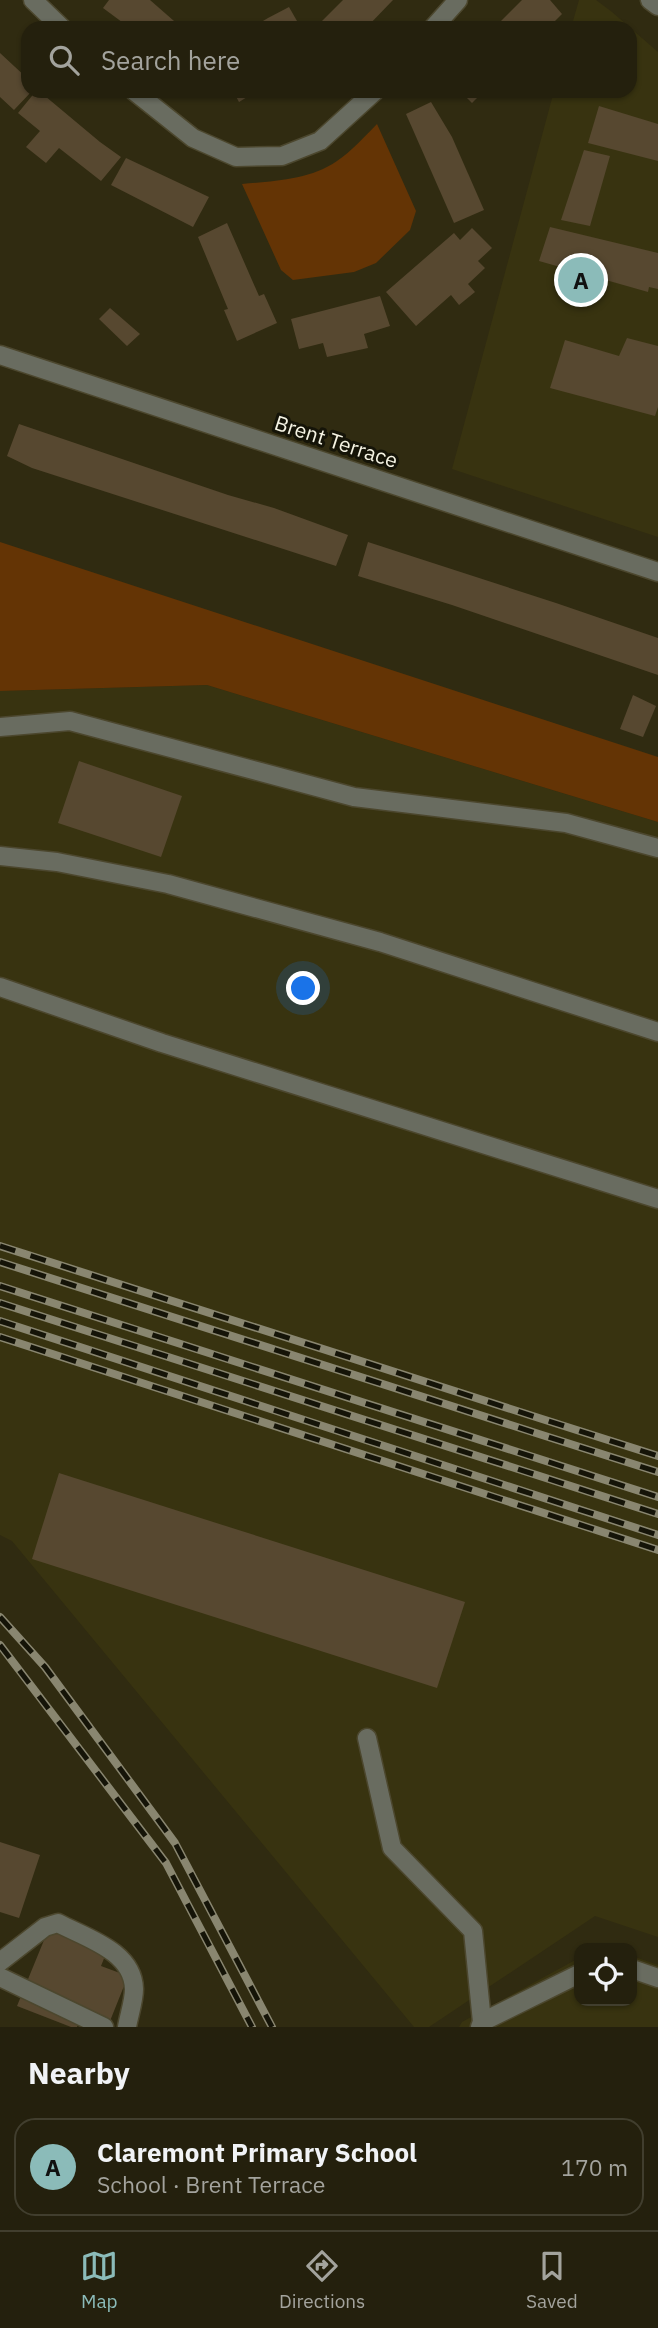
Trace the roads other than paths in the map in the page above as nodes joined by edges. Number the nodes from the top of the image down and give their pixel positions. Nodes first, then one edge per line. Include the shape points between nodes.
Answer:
1 (33, 0) edge
2 (458, 0) edge
3 (650, 0) edge
4 (658, 6) edge
5 (55, 21) edge
6 (439, 21) edge
7 (144, 98) edge
8 (367, 98) edge
9 (0, 355) edge
10 (658, 572) edge
11 (0, 727) edge
12 (658, 848) edge
13 (0, 856) edge
14 (0, 987) edge
15 (658, 1032) edge
16 (658, 1199) edge
17 (367, 1738) dead end
18 (0, 1962) edge
19 (637, 1971) edge
20 (0, 1977) edge
21 (574, 1977) edge
22 (658, 1978) edge
23 (481, 2025) edge
24 (104, 2027) edge
25 (127, 2027) edge

1 - 5 street
2 - 6 street
3 - 4 street
7 - 8 street via 193,138 236,157 282,156 320,141
9 - 10 street, Brent Terrace
11 - 12 street via 70,721 354,797 566,823
13 - 15 street via 168,884 380,942
14 - 16 street via 162,1043
17 - 23 street via 392,1848 474,1931
18 - 25 street via 45,1927 58,1923 114,1951 132,1976
19 - 22 street
20 - 24 street
21 - 23 street

